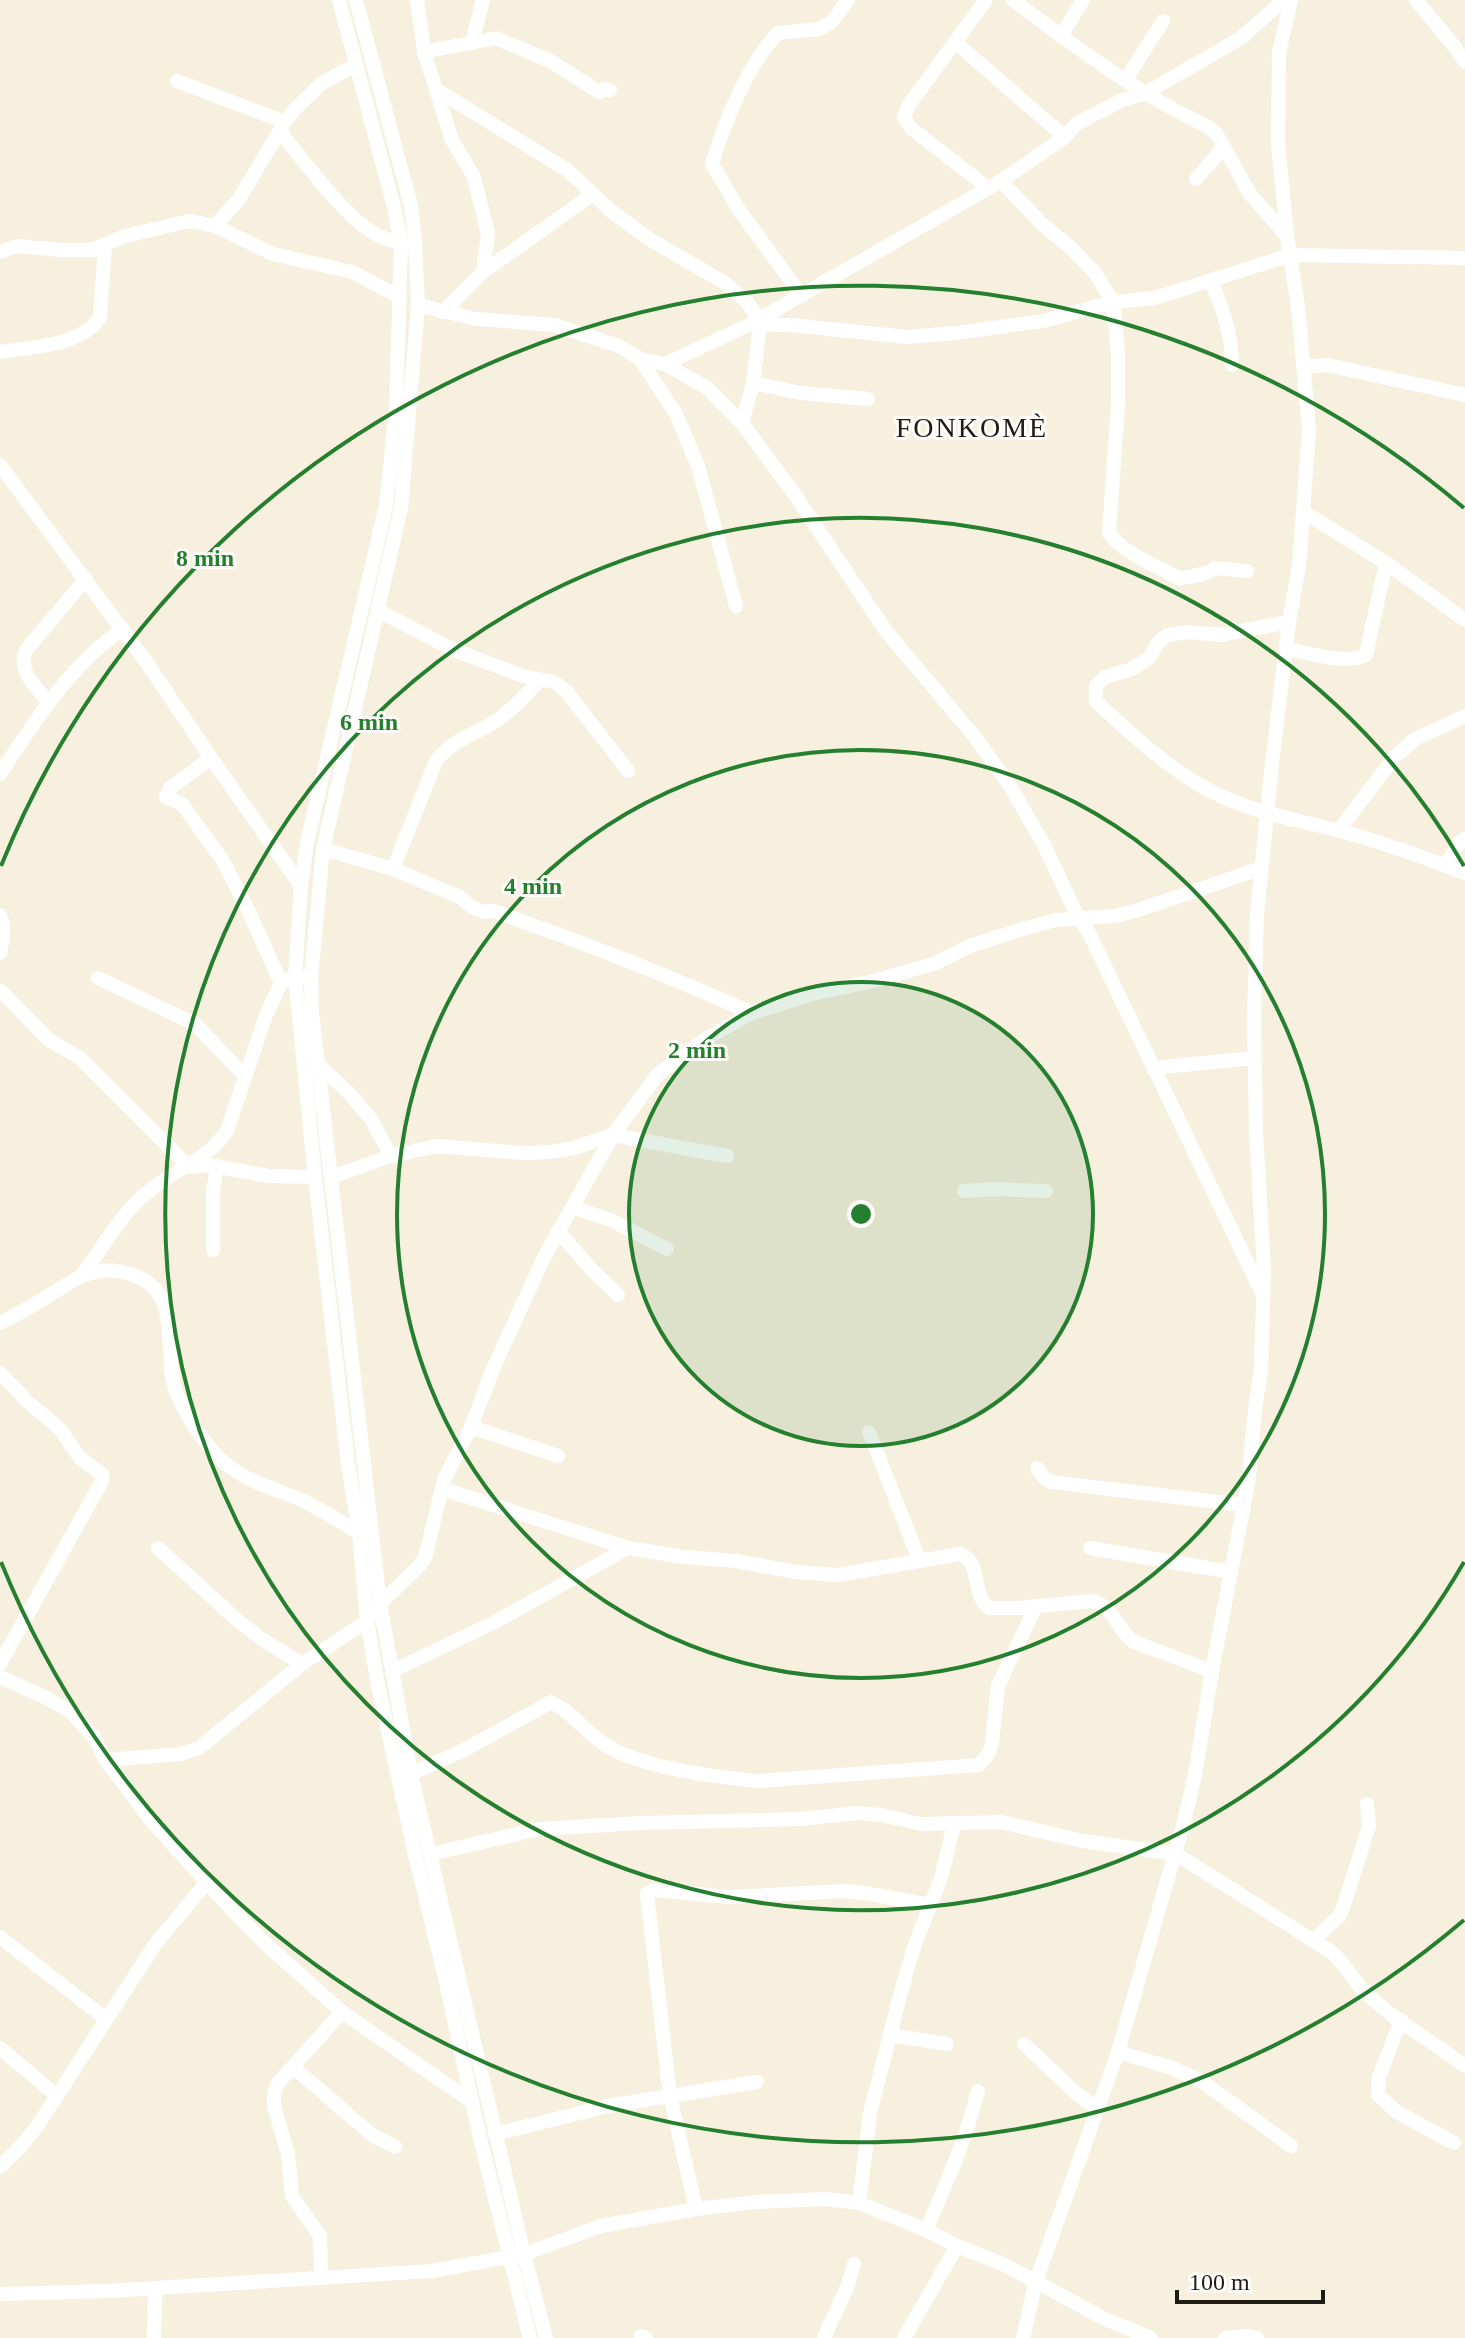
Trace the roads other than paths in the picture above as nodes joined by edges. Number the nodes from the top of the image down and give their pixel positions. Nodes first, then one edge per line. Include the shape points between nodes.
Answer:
1 (339, 0) edge
2 (356, 0) edge
3 (417, 0) edge
4 (483, 0) edge
5 (848, 0) edge
6 (986, 0) edge
7 (1013, 0) edge
8 (1083, 0) edge
9 (1290, 0) edge
10 (1416, 0) edge
11 (1163, 21) dead end
12 (1061, 36) junction
13 (955, 42) junction
14 (472, 43) junction
15 (424, 52) junction
16 (1465, 62) edge
17 (356, 65) junction
18 (1126, 79) junction
19 (177, 81) dead end
20 (437, 90) junction
21 (610, 90) dead end
22 (1144, 94) junction
23 (283, 127) junction
24 (1065, 137) junction
25 (1223, 148) junction
26 (1196, 179) dead end
27 (994, 184) junction
28 (593, 194) junction
29 (215, 226) junction
30 (1287, 236) junction
31 (401, 243) junction
32 (105, 246) junction
33 (2, 248) edge
34 (1291, 255) junction
35 (1465, 258) edge
36 (483, 272) junction
37 (1211, 281) junction
38 (802, 296) junction
39 (400, 297) junction
40 (1113, 302) junction
41 (418, 305) junction
42 (443, 312) junction
43 (757, 323) junction
44 (0, 352) edge
45 (640, 359) junction
46 (665, 364) junction
47 (1232, 365) dead end
48 (1303, 367) junction
49 (753, 383) junction
50 (1465, 395) edge
51 (868, 399) dead end
52 (742, 423) junction
53 (0, 465) edge
54 (1304, 512) junction
55 (1386, 563) junction
56 (1247, 571) dead end
57 (86, 579) junction
58 (736, 606) dead end
59 (379, 611) junction
60 (1465, 620) edge
61 (1289, 622) junction
62 (123, 629) junction
63 (1288, 649) junction
64 (540, 680) junction
65 (49, 703) junction
66 (1465, 716) edge
67 (211, 758) junction
68 (628, 771) dead end
69 (0, 774) edge
70 (1266, 813) junction
71 (1338, 831) junction
72 (1465, 839) edge
73 (323, 849) junction
74 (1445, 866) junction
75 (1262, 868) junction
76 (393, 869) junction
77 (1465, 873) edge
78 (301, 886) junction
79 (0, 915) edge
80 (1078, 917) junction
81 (0, 953) edge
82 (295, 976) junction
83 (311, 977) junction
84 (98, 978) dead end
85 (281, 983) junction
86 (0, 990) edge
87 (752, 1013) junction
88 (1254, 1058) junction
89 (318, 1064) junction
90 (1153, 1068) junction
91 (245, 1076) junction
92 (613, 1135) junction
93 (391, 1156) junction
94 (727, 1156) dead end
95 (217, 1166) junction
96 (189, 1167) junction
97 (315, 1177) junction
98 (331, 1177) junction
99 (964, 1191) dead end
100 (1046, 1191) dead end
101 (572, 1207) junction
102 (558, 1231) junction
103 (667, 1249) dead end
104 (213, 1250) dead end
105 (81, 1277) junction
106 (618, 1295) dead end
107 (1264, 1297) junction
108 (0, 1323) edge
109 (0, 1373) edge
110 (471, 1427) junction
111 (869, 1432) dead end
112 (558, 1456) dead end
113 (1037, 1468) dead end
114 (443, 1489) junction
115 (1243, 1505) junction
116 (359, 1533) junction
117 (158, 1548) dead end
118 (628, 1548) junction
119 (1090, 1548) dead end
120 (919, 1559) junction
121 (1231, 1572) junction
122 (380, 1604) junction
123 (1036, 1606) junction
124 (367, 1621) junction
125 (0, 1664) edge
126 (302, 1664) junction
127 (392, 1671) junction
128 (1212, 1671) junction
129 (0, 1677) edge
130 (106, 1760) junction
131 (411, 1774) junction
132 (1367, 1804) dead end
133 (954, 1824) junction
134 (431, 1854) junction
135 (1176, 1854) junction
136 (207, 1882) junction
137 (930, 1905) junction
138 (0, 1937) edge
139 (1314, 1940) junction
140 (342, 2012) junction
141 (106, 2019) junction
142 (1401, 2020) junction
143 (890, 2035) junction
144 (947, 2044) dead end
145 (1024, 2044) dead end
146 (0, 2048) edge
147 (1118, 2052) junction
148 (1465, 2066) edge
149 (293, 2067) junction
150 (757, 2082) dead end
151 (978, 2091) dead end
152 (56, 2095) junction
153 (670, 2096) junction
154 (472, 2102) junction
155 (1097, 2108) junction
156 (495, 2134) junction
157 (1454, 2143) dead end
158 (1291, 2146) dead end
159 (395, 2147) dead end
160 (0, 2167) edge
161 (859, 2203) junction
162 (696, 2209) junction
163 (926, 2230) junction
164 (957, 2246) junction
165 (517, 2255) junction
166 (854, 2264) dead end
167 (321, 2277) junction
168 (1036, 2281) junction
169 (155, 2288) junction
170 (0, 2294) edge
171 (154, 2338) edge
172 (530, 2338) edge
173 (546, 2338) edge
174 (824, 2338) edge
175 (904, 2338) edge
176 (1023, 2338) edge
177 (1151, 2338) edge
178 (1225, 2338) edge
179 (1257, 2338) edge

1 - 17 street
2 - 41 street via 411,206
3 - 15 street
4 - 14 street
5 - 38 street via 832,22 819,29 778,33 764,49 724,127 712,164
6 - 13 street
7 - 12 street
8 - 12 street
9 - 22 street via 1241,38
9 - 30 street via 1279,53 1278,144
10 - 16 street
11 - 18 street
12 - 18 street
13 - 24 street
13 - 27 street via 904,118
14 - 15 street
14 - 21 street via 496,38 552,62 599,92
15 - 20 street
17 - 23 street via 322,83
17 - 31 street
18 - 22 street
19 - 23 street
20 - 28 street via 567,170
20 - 36 street via 452,140 474,177 488,234
22 - 24 street via 1076,124
22 - 25 street via 1207,126
23 - 29 street via 239,199
23 - 31 street via 357,220
24 - 27 street
25 - 26 street
25 - 30 street via 1250,194
27 - 38 street
27 - 40 street via 1071,248
28 - 36 street
28 - 43 street via 649,239 737,292
29 - 32 street via 178,223
29 - 39 street via 273,254 352,272
30 - 34 street
31 - 39 street
32 - 33 street
32 - 44 street via 95,327 55,344
34 - 35 street
34 - 37 street
34 - 48 street
36 - 42 street
37 - 40 street via 1155,298
37 - 47 street via 1224,310
38 - 43 street
39 - 78 street via 386,506
40 - 43 street via 1043,321 907,337
40 - 56 street via 1118,404 1109,533 1180,579 1215,568
41 - 42 street
41 - 59 street via 401,508
42 - 45 street via 555,325 619,346
43 - 46 street
43 - 49 street
45 - 46 street
45 - 58 street via 676,414 698,466
46 - 52 street via 707,388
48 - 50 street via 1327,365
48 - 54 street via 1309,429
49 - 51 street
49 - 52 street
52 - 80 street via 886,631 1010,786
53 - 57 street
54 - 55 street
54 - 61 street
55 - 60 street
55 - 63 street via 1366,655 1349,660
57 - 62 street
57 - 65 street via 22,660
59 - 64 street via 454,650
59 - 73 street
61 - 63 street
61 - 70 street via 1220,635 1168,635 1149,658 1096,686 1096,701 1170,766 1209,790
62 - 65 street via 81,663
62 - 67 street
63 - 70 street
64 - 68 street via 567,692
64 - 76 street via 496,722 442,753
65 - 69 street
66 - 71 street via 1415,739 1395,757
67 - 78 street
67 - 85 street via 170,788 166,797 182,804 223,861
70 - 71 street
70 - 75 street
71 - 74 street
72 - 74 street
73 - 76 street
73 - 83 street
74 - 77 street
75 - 80 street via 1135,911
75 - 88 street
76 - 87 street via 460,897 473,908 561,934
78 - 82 street
79 - 81 street
80 - 87 street via 1026,928 936,963
80 - 90 street
82 - 83 street
82 - 85 street
82 - 97 street
83 - 89 street
84 - 91 street via 195,1024
85 - 91 street
86 - 96 street via 49,1040 80,1058
87 - 92 street via 666,1066
88 - 90 street
88 - 107 street
89 - 93 street via 371,1119
89 - 98 street
90 - 107 street
91 - 96 street via 227,1131
92 - 93 street via 550,1152 437,1146
92 - 94 street
92 - 101 street
93 - 98 street
95 - 96 street
95 - 97 street via 269,1176
95 - 104 street
96 - 105 street via 132,1206
97 - 116 street
98 - 122 street
99 - 100 street
101 - 102 street
101 - 103 street
102 - 106 street
102 - 110 street
105 - 108 street
105 - 116 street via 109,1269 142,1278 159,1293 169,1315 176,1392 211,1449 255,1483 303,1501
107 - 115 street via 1261,1370
109 - 125 street via 60,1429 80,1458 102,1474
110 - 112 street
110 - 114 street
111 - 120 street
113 - 115 street via 1051,1482
114 - 118 street
114 - 122 street via 425,1558
115 - 121 street
116 - 124 street
117 - 126 street via 236,1619
118 - 120 street via 838,1575
118 - 127 street via 495,1622
119 - 121 street
120 - 123 street via 966,1555 983,1605
121 - 128 street
122 - 124 street
122 - 127 street
123 - 128 street via 1101,1602 1134,1642
123 - 131 street via 998,1686 992,1744 979,1765 740,1780 615,1751 551,1702
124 - 126 street
124 - 154 street
126 - 130 street via 199,1748
127 - 131 street
128 - 135 street
129 - 130 street via 71,1712
130 - 136 street
131 - 134 street
132 - 139 street via 1369,1826 1343,1908
133 - 134 street via 858,1813 539,1829
133 - 135 street via 1001,1822
133 - 137 street
134 - 156 street
135 - 139 street
135 - 147 street
136 - 140 street
136 - 141 street via 156,1943
137 - 143 street
137 - 153 street via 844,1891 729,1897 649,1892 646,1902
138 - 141 street
139 - 142 street
140 - 149 street
140 - 154 street
141 - 152 street
142 - 148 street
142 - 157 street via 1379,2077 1378,2095 1397,2112
143 - 144 street
143 - 161 street via 870,2113
145 - 155 street
146 - 152 street
147 - 155 street
147 - 158 street via 1203,2082
149 - 159 street via 371,2134
149 - 167 street via 278,2083 274,2106 288,2154 292,2196 320,2236
150 - 153 street
151 - 163 street
152 - 160 street via 38,2125
153 - 156 street
153 - 162 street
154 - 165 street
155 - 168 street
156 - 165 street
161 - 162 street via 826,2199
161 - 163 street
162 - 165 street via 601,2226
163 - 164 street
164 - 168 street
164 - 175 street
165 - 167 street via 432,2271
165 - 172 street
165 - 173 street
166 - 174 street
167 - 169 street
168 - 176 street
168 - 177 street
169 - 170 street
169 - 171 street
178 - 179 street

